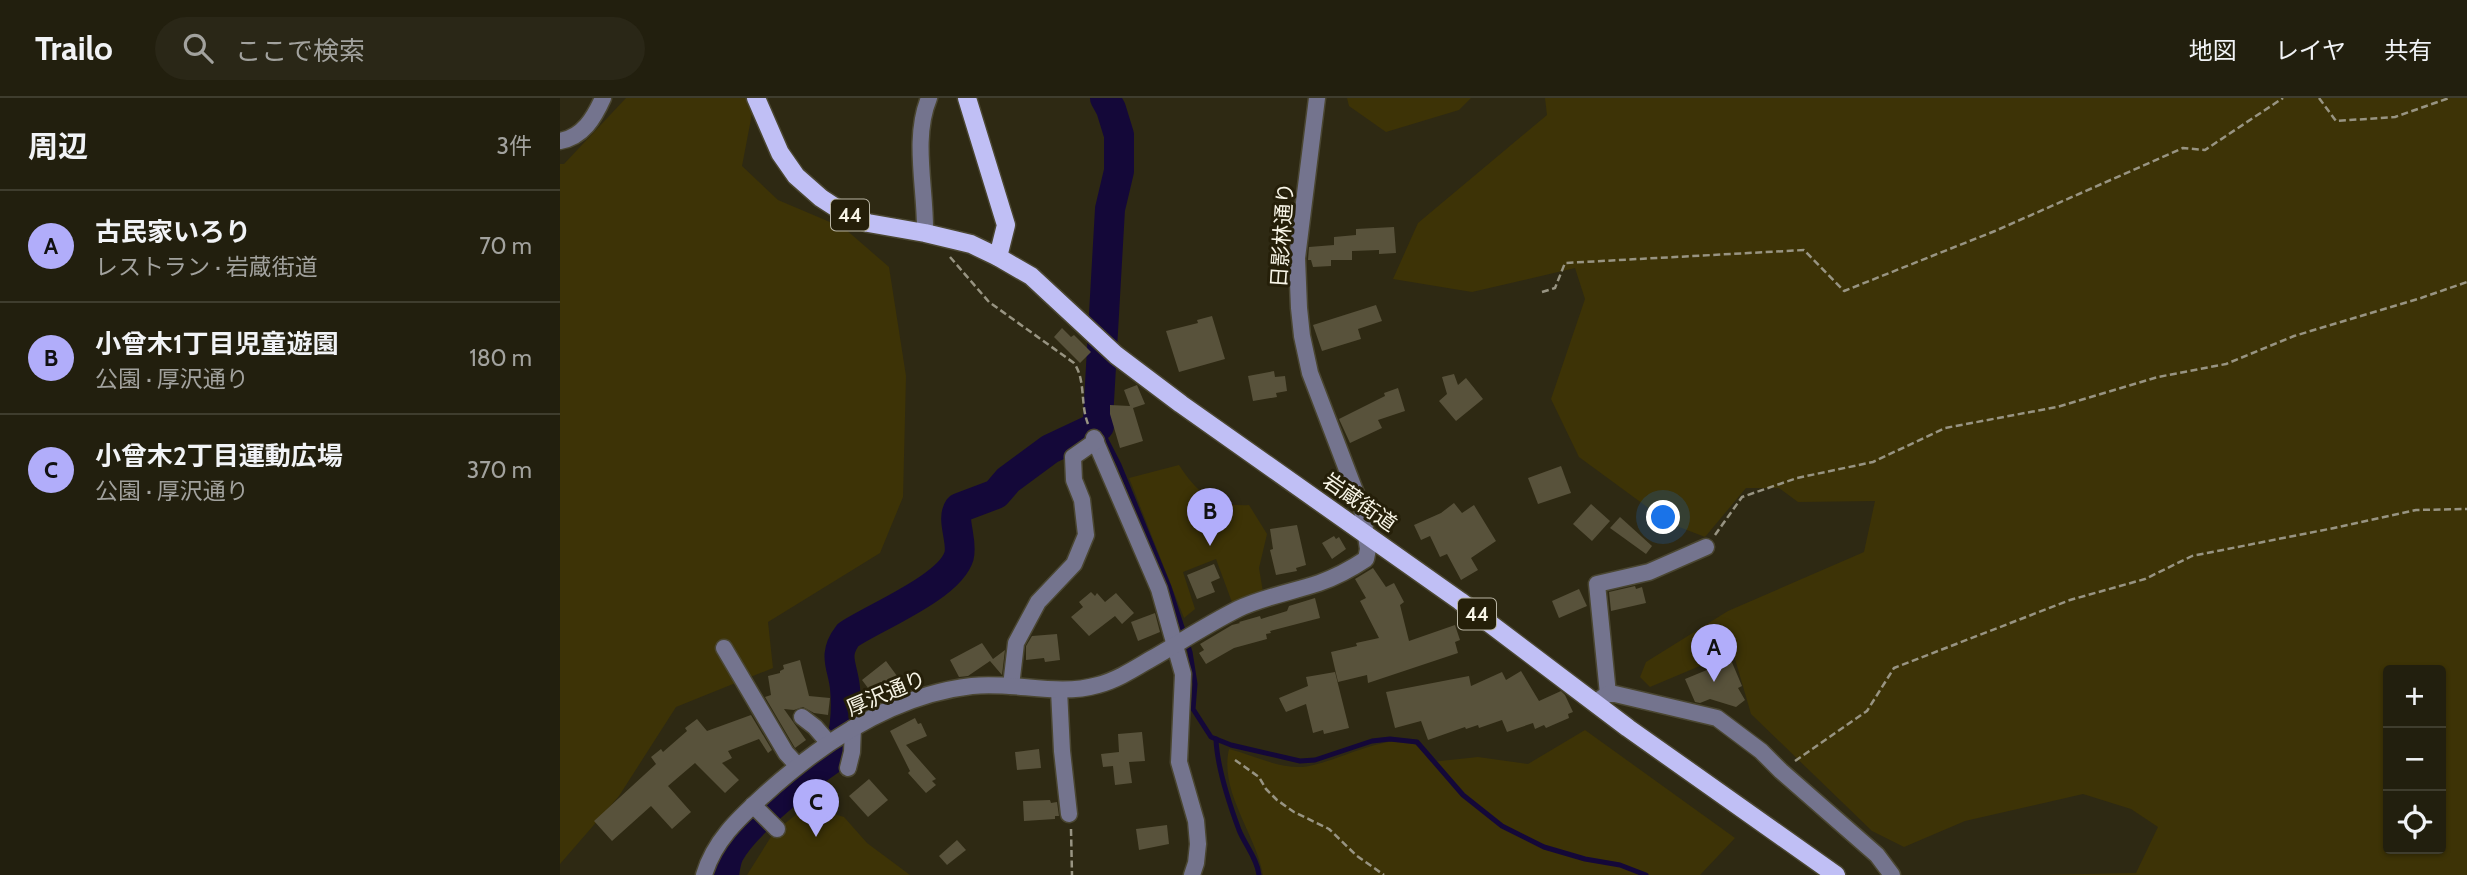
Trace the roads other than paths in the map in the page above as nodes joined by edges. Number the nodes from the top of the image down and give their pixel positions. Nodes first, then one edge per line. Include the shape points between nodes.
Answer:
1 (603, 98) edge
2 (756, 98) edge
3 (929, 98) edge
4 (967, 98) edge
5 (1317, 98) edge
6 (560, 142) edge
7 (925, 233) junction
8 (998, 257) junction
9 (1365, 534) junction
10 (1706, 547) road end
11 (1181, 642) junction
12 (724, 648) dead end
13 (1011, 686) junction
14 (1059, 690) junction
15 (1601, 698) junction
16 (802, 717) dead end
17 (852, 729) junction
18 (828, 742) junction
19 (797, 765) junction
20 (849, 768) dead end
21 (1069, 814) road end
22 (704, 875) edge
23 (1192, 875) edge
24 (1836, 875) edge
25 (1892, 875) edge

1 - 6 street via 580,134
2 - 7 main road, 44 via 780,153 811,191 868,223
3 - 7 street via 921,131
4 - 8 main road via 1006,225
5 - 9 street, 日影林通り via 1297,258 1298,308 1310,373 1362,509
7 - 8 main road, 44 via 971,244
8 - 9 main road, 岩蔵街道 / 44 via 1042,285 1116,355
9 - 11 street, 厚沢通り via 1368,555 1354,566 1316,584 1241,607
9 - 15 main road, 岩蔵街道 / 44
10 - 15 street via 1649,572 1597,584
11 - 13 street via 1095,440 1073,457 1086,535 1074,564 1038,603 1016,643
11 - 14 street, 厚沢通り via 1108,682
11 - 23 street via 1184,687 1179,752 1198,831
12 - 19 street
13 - 14 street, 厚沢通り
13 - 17 street, 厚沢通り via 945,691
14 - 21 street
15 - 24 main road, 岩蔵街道 / 44
15 - 25 street via 1615,694 1717,718 1761,751 1877,855
16 - 18 street
17 - 18 street, 厚沢通り
17 - 20 street
18 - 19 street, 厚沢通り
19 - 22 street, 厚沢通り via 764,816 726,832

